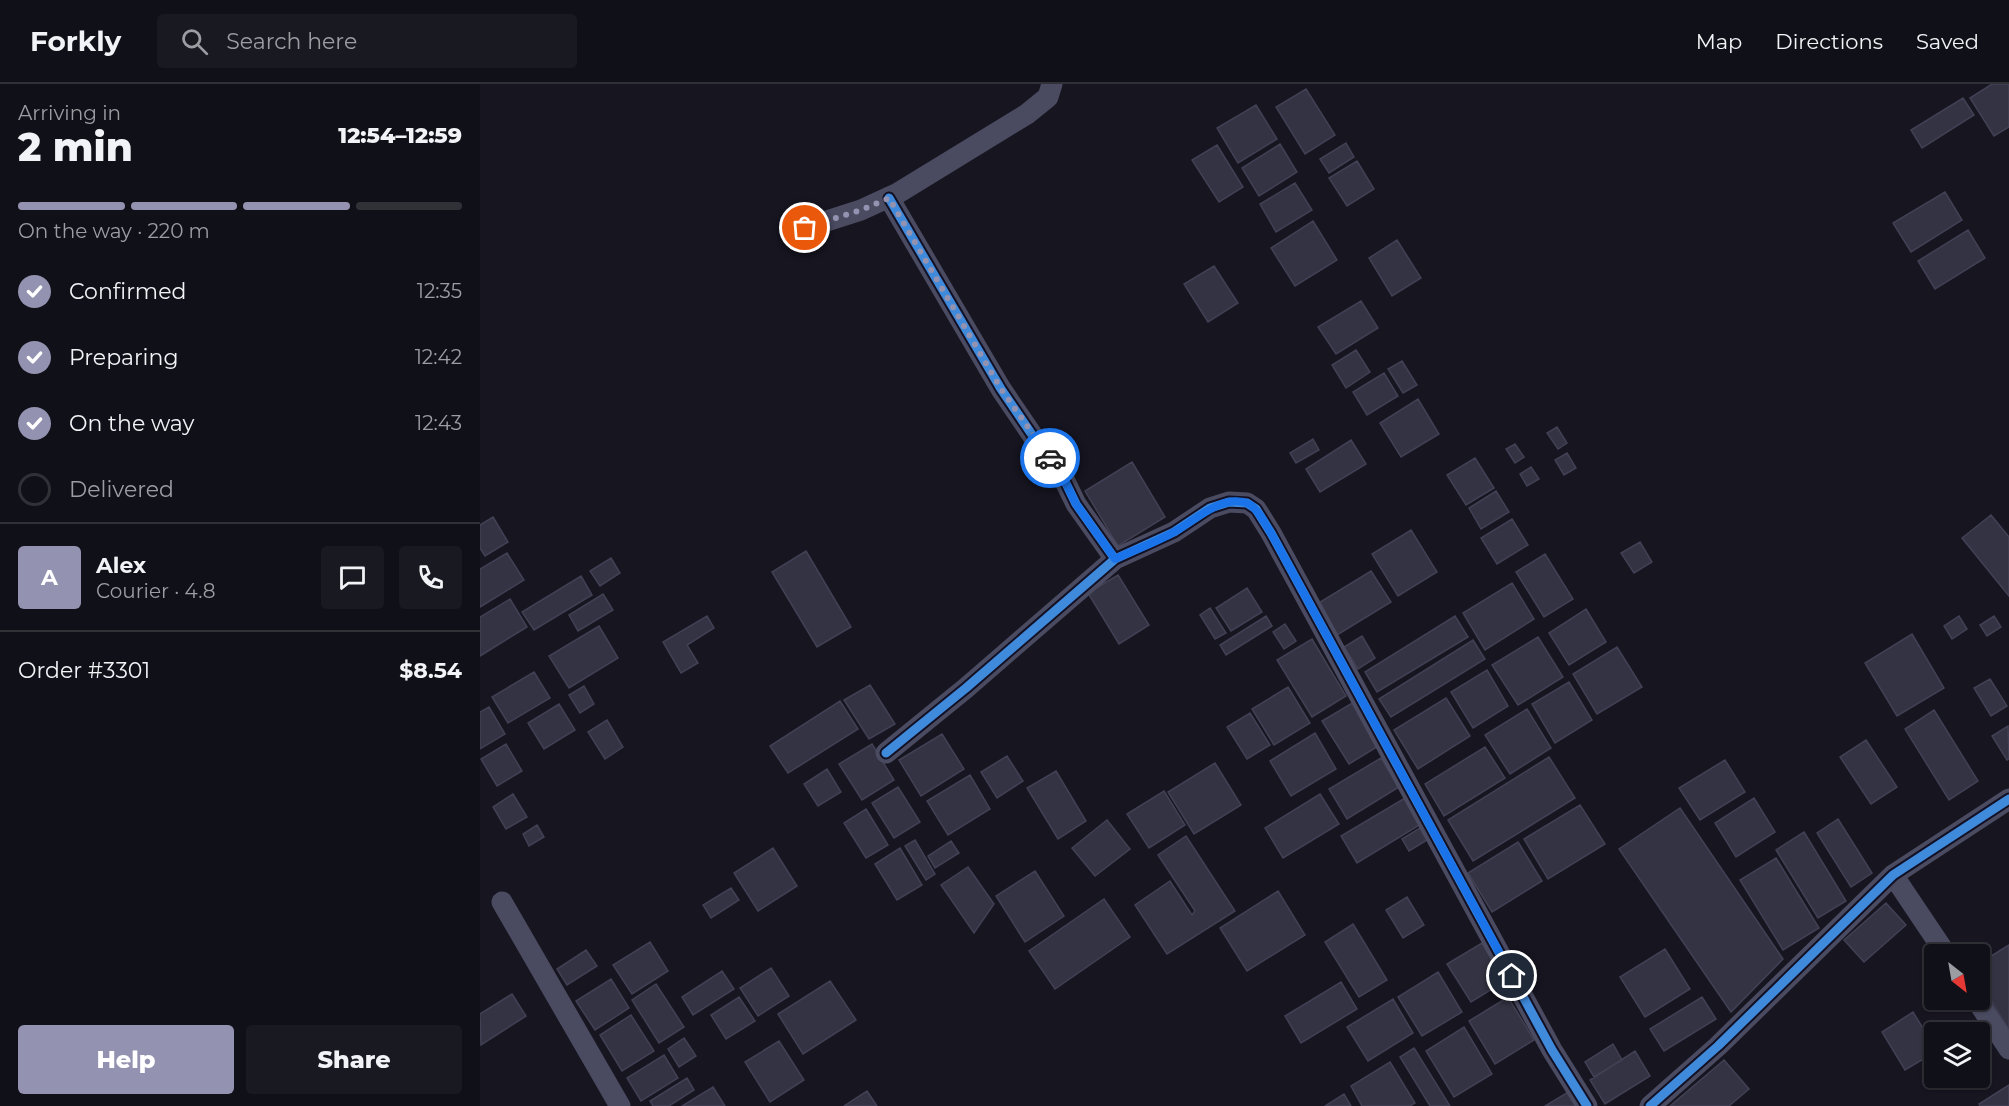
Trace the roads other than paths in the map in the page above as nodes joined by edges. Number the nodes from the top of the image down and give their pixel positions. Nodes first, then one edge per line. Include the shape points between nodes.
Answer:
1 (1052, 84) edge
2 (889, 198) junction
3 (805, 228) dead end
4 (1115, 559) junction
5 (886, 753) dead end
6 (2009, 799) edge
7 (1893, 875) junction
8 (502, 902) dead end
9 (1939, 944) edge
10 (1983, 1010) edge
11 (2009, 1049) edge
12 (620, 1106) edge
13 (1587, 1106) edge
14 (1650, 1106) edge

1 - 2 street via 1048,97 1027,114
2 - 3 street
2 - 4 street via 1001,389 1061,473 1076,504
4 - 5 street
4 - 13 street via 1174,532 1210,508 1229,502 1246,503 1256,509 1552,1050
6 - 7 street
7 - 9 street
7 - 14 street via 1718,1046
8 - 12 street
10 - 11 street

